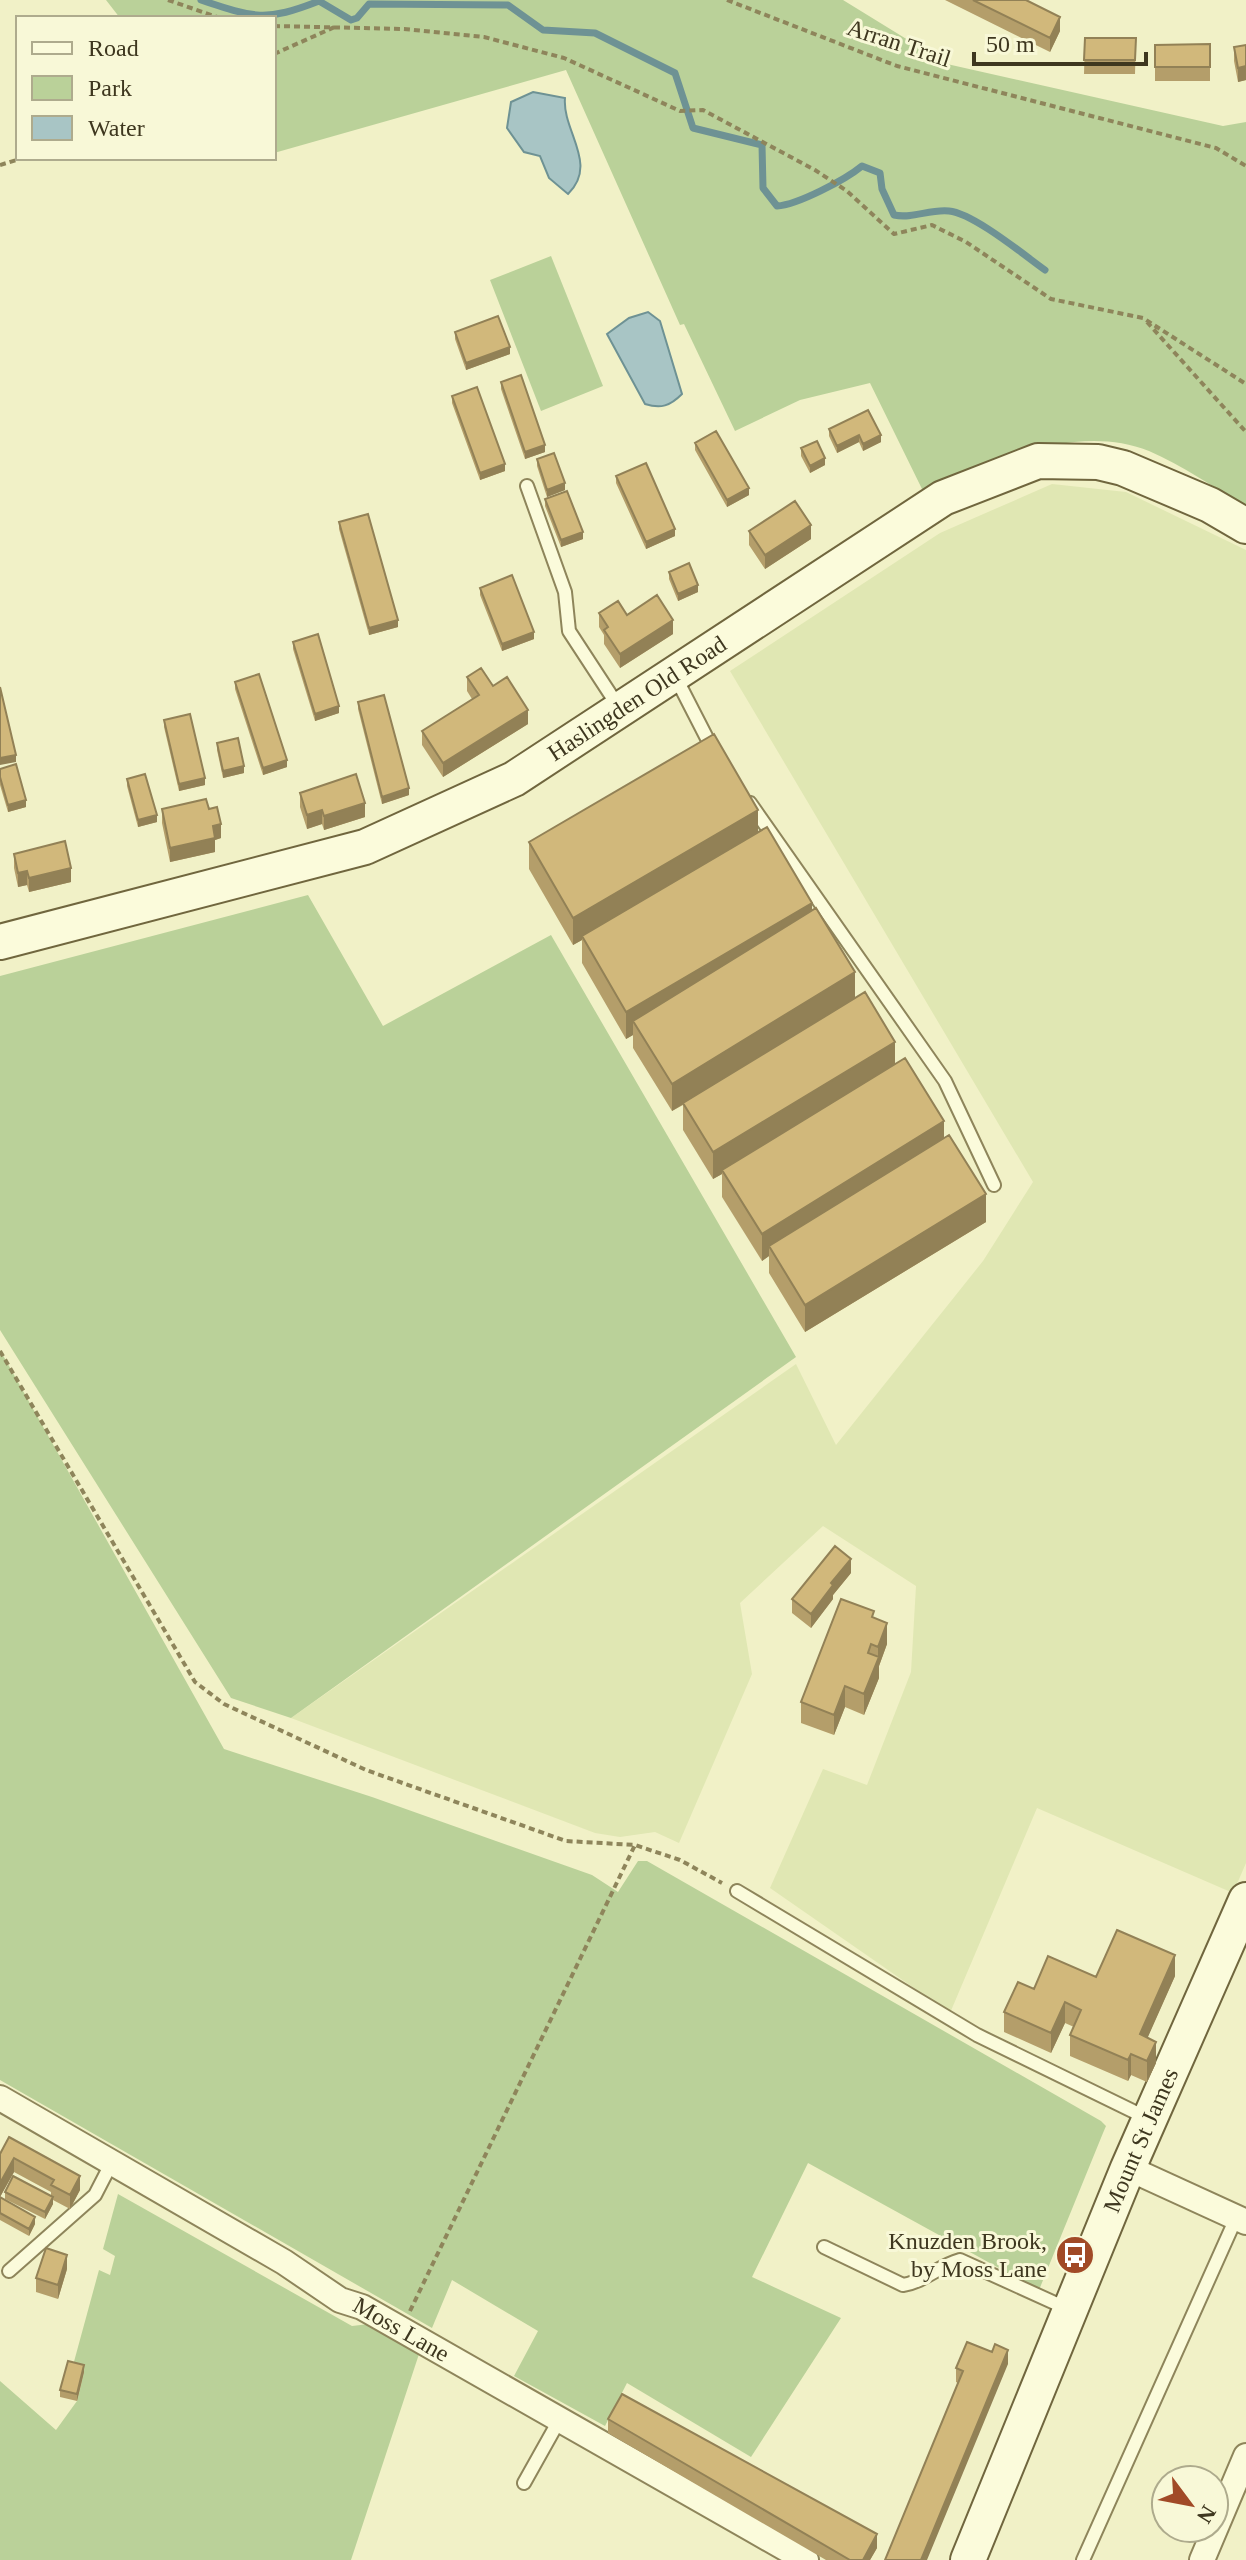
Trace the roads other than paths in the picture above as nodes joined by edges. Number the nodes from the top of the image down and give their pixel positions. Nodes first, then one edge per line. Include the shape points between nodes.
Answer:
1 (527, 486) dead end
2 (1246, 526) edge
3 (673, 673) junction
4 (620, 709) junction
5 (722, 763) edge
6 (740, 788) edge
7 (0, 942) edge
8 (994, 1185) dead end
9 (737, 1891) road end
10 (1246, 1900) edge
11 (0, 2098) edge
12 (1150, 2119) junction
13 (111, 2164) junction
14 (1128, 2168) junction
15 (1241, 2219) edge
16 (824, 2247) dead end
17 (9, 2271) dead end
18 (1071, 2310) junction
19 (561, 2417) junction
20 (1246, 2456) edge
21 (524, 2483) dead end
22 (806, 2560) edge
23 (968, 2560) edge
24 (1083, 2560) edge
25 (1202, 2560) edge

1 - 4 lane via 565,592 569,631
2 - 3 main road, Haslingden Old Road via 1123,468 1038,461 943,498
3 - 4 main road, Haslingden Old Road
3 - 5 lane
4 - 7 main road, Haslingden Old Road via 514,779 365,847
6 - 8 lane via 945,1081
9 - 12 lane via 977,2035
10 - 12 main road, Mount St James
11 - 13 street, Moss Lane
12 - 14 main road, Mount St James
13 - 17 lane via 104,2184 87,2204
13 - 19 street, Moss Lane via 284,2262 340,2300 362,2307
14 - 15 street
14 - 18 main road, Mount St James
15 - 24 lane
16 - 18 lane via 903,2285 960,2260
18 - 23 main road, Mount St James
19 - 21 lane
19 - 22 street, Moss Lane
20 - 25 street

